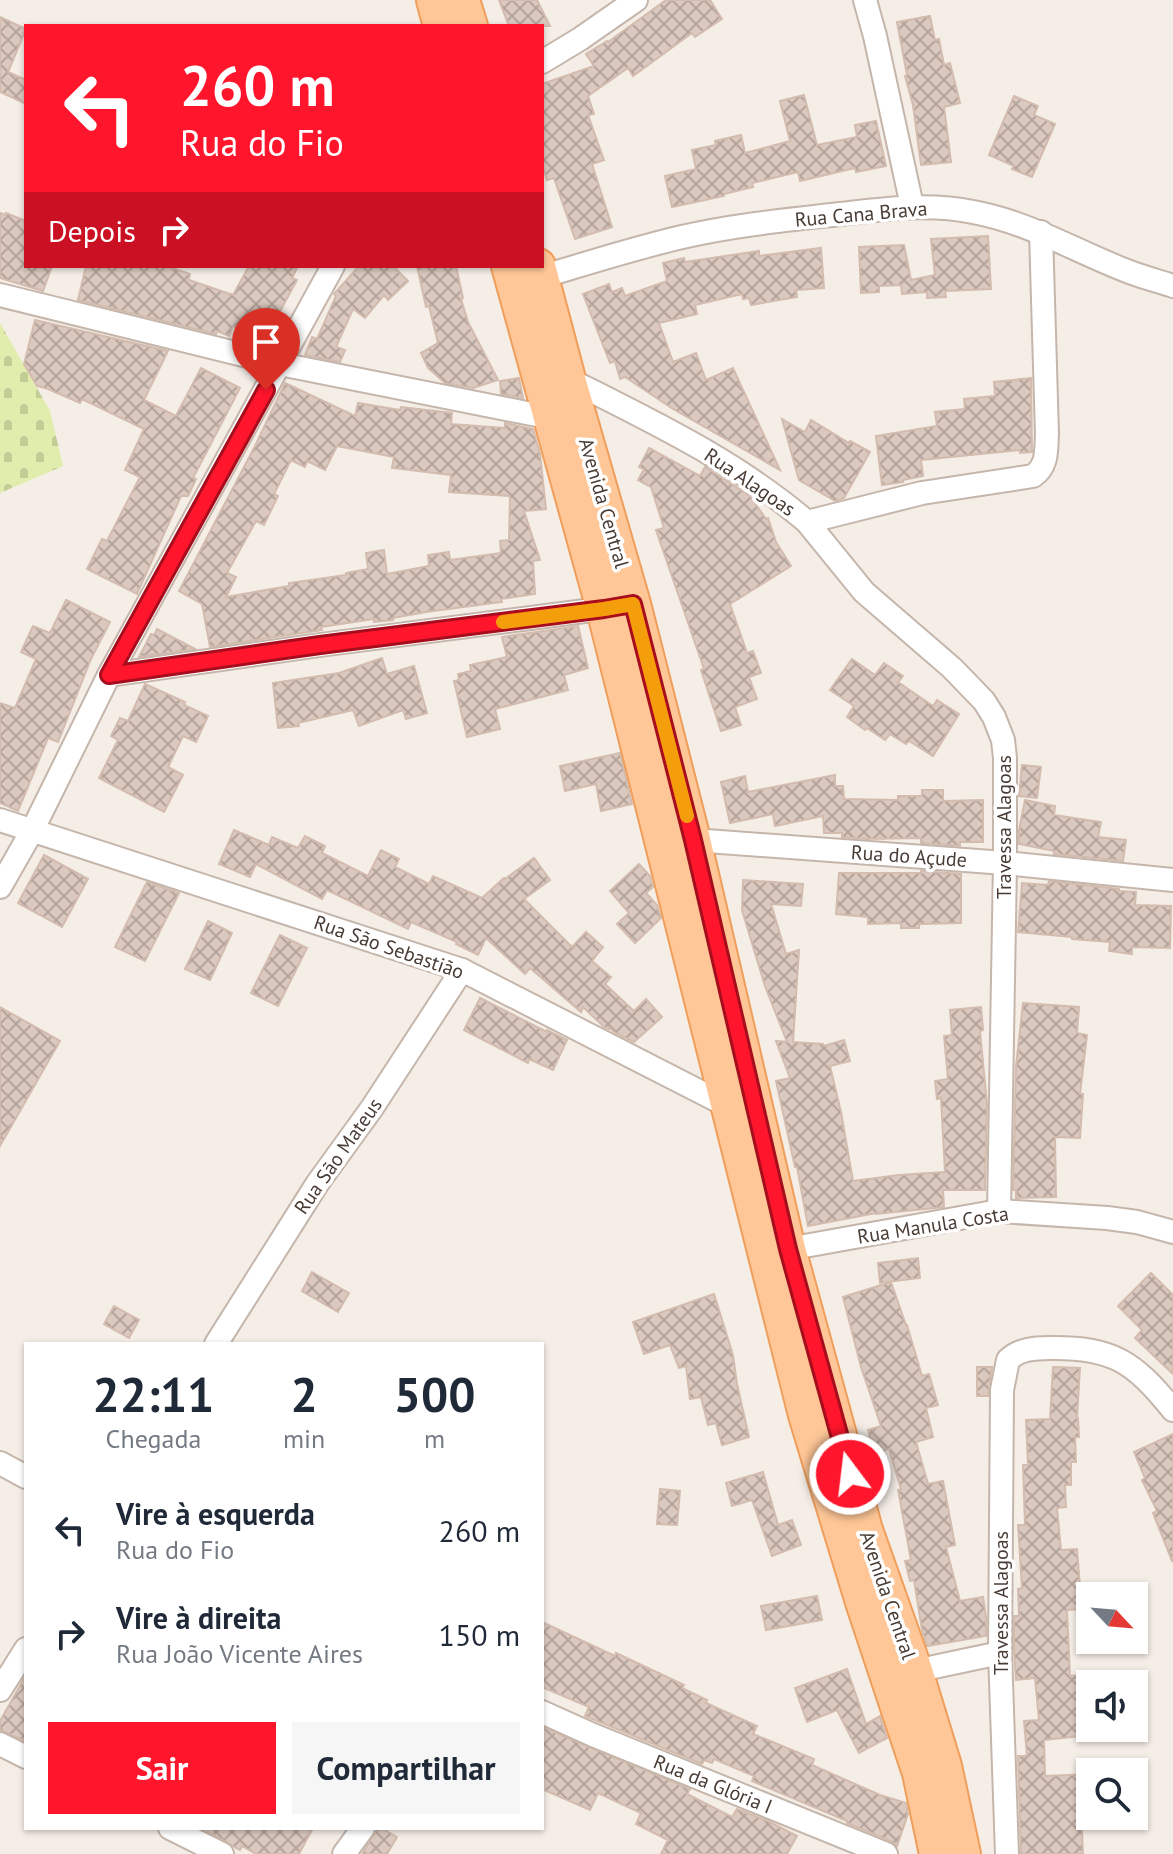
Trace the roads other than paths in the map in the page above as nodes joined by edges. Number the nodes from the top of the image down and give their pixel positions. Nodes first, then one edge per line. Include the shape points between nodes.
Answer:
1 (434, 0) edge
2 (462, 0) edge
3 (636, 0) edge
4 (865, 0) edge
5 (440, 24) edge
6 (469, 24) edge
7 (544, 61) edge
8 (912, 206) junction
9 (1041, 232) junction
10 (332, 268) edge
11 (510, 268) edge
12 (540, 272) edge
13 (1173, 286) edge
14 (0, 295) edge
15 (280, 364) junction
16 (568, 379) junction
17 (552, 418) junction
18 (807, 522) junction
19 (618, 607) junction
20 (109, 675) junction
21 (0, 820) edge
22 (33, 829) junction
23 (693, 840) junction
24 (1005, 863) junction
25 (1173, 880) edge
26 (0, 887) edge
27 (462, 970) junction
28 (728, 1106) junction
29 (999, 1211) junction
30 (1173, 1232) edge
31 (788, 1249) junction
32 (217, 1342) edge
33 (1173, 1410) edge
34 (0, 1463) edge
35 (24, 1476) edge
36 (24, 1652) edge
37 (1000, 1653) junction
38 (915, 1671) junction
39 (0, 1690) edge
40 (544, 1713) edge
41 (0, 1744) edge
42 (24, 1756) edge
43 (932, 1769) junction
44 (174, 1830) edge
45 (362, 1830) edge
46 (222, 1854) edge
47 (344, 1854) edge
48 (886, 1854) edge
49 (937, 1854) edge
50 (963, 1854) edge
51 (1007, 1854) edge

1 - 5 main road
2 - 6 main road
3 - 7 street
4 - 8 street
8 - 9 street, Rua Cana Brava via 972,211
8 - 12 street, Rua Cana Brava via 685,236
9 - 13 street, Rua Cana Brava
9 - 18 street, Rua Alagoas via 1047,434 1046,459 1037,474 922,493
10 - 15 street
11 - 17 main road
12 - 16 main road, Avenida Central
14 - 15 street
15 - 17 street
15 - 20 street
16 - 18 street, Rua Alagoas via 684,438
16 - 19 main road, Avenida Central
17 - 19 main road
18 - 24 street, Travessa Alagoas via 864,592 952,668 994,717 1005,758
19 - 20 street
19 - 23 main road, Avenida Central
19 - 28 main road
20 - 22 street
21 - 22 street, Rua São Sebastião
22 - 26 street
22 - 27 street, Rua São Sebastião
23 - 24 street, Rua do Açude
23 - 31 main road, Avenida Central
24 - 25 street, Rua do Açude
24 - 29 street, Travessa Alagoas
27 - 28 street, Rua São Sebastião
27 - 32 street, Rua São Mateus
28 - 43 main road via 806,1415 863,1602
29 - 30 street, Rua Manula Costa via 1107,1218
29 - 31 street, Rua Manula Costa
31 - 38 main road, Avenida Central via 865,1530
33 - 37 street, Travessa Alagoas via 1150,1382 1117,1357 1084,1349 1037,1348 1008,1360 1002,1390
34 - 35 street
36 - 39 street
37 - 38 street
37 - 51 street, Travessa Alagoas
38 - 43 main road, Avenida Central
40 - 48 street, Rua da Glória I
41 - 42 street
43 - 49 main road
43 - 50 main road, Avenida Central
44 - 46 street
45 - 47 street

